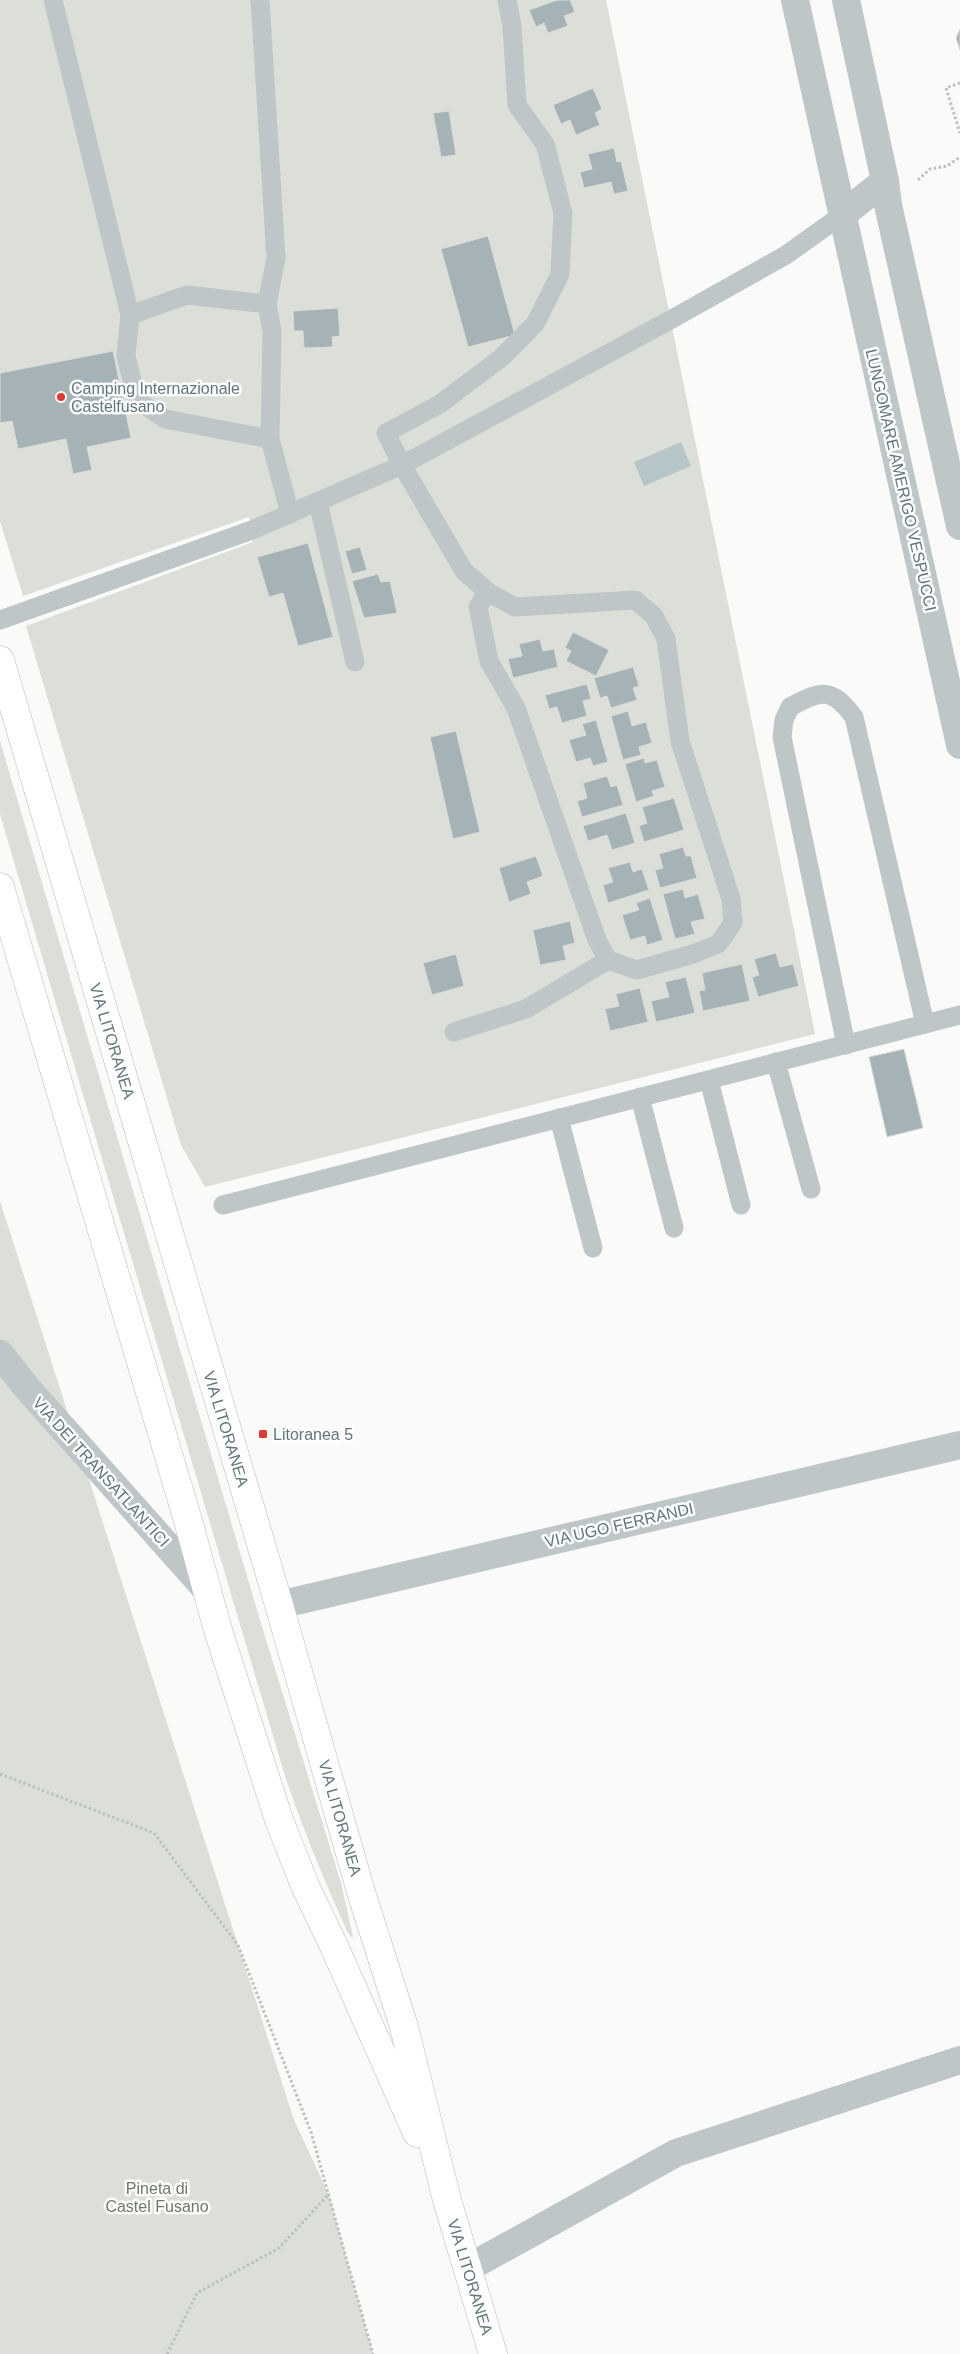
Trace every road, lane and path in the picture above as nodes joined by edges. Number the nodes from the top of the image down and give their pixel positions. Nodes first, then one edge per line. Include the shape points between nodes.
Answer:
1 (53, 0) edge
2 (260, 0) edge
3 (507, 0) edge
4 (795, 0) edge
5 (846, 0) edge
6 (960, 83) edge
7 (960, 133) edge
8 (885, 181) junction
9 (842, 215) junction
10 (267, 304) junction
11 (130, 315) junction
12 (270, 439) junction
13 (402, 465) junction
14 (318, 502) junction
15 (290, 514) junction
16 (960, 526) edge
17 (488, 592) junction
18 (0, 620) edge
19 (0, 660) edge
20 (355, 662) dead end
21 (960, 745) edge
22 (0, 887) edge
23 (608, 960) junction
24 (960, 1015) edge
25 (926, 1024) junction
26 (454, 1032) dead end
27 (846, 1045) junction
28 (776, 1062) junction
29 (709, 1080) junction
30 (640, 1097) junction
31 (559, 1118) junction
32 (811, 1189) dead end
33 (223, 1205) dead end
34 (740, 1205) dead end
35 (674, 1228) dead end
36 (593, 1248) dead end
37 (0, 1354) edge
38 (960, 1445) edge
39 (205, 1588) junction
40 (279, 1605) junction
41 (0, 1774) edge
42 (960, 2060) edge
43 (328, 2195) junction
44 (447, 2200) junction
45 (468, 2268) junction
46 (167, 2354) edge
47 (373, 2354) edge
48 (493, 2354) edge

1 - 11 lane
2 - 10 lane via 276,258
3 - 13 lane via 512,26 517,105 545,144 563,213 560,274 535,324 501,358 440,404 386,433
4 - 9 street, LUNGOMARE AMERIGO VESPUCCI
5 - 8 street
6 - 7 path via 946,88
8 - 9 street
8 - 16 street
9 - 13 lane via 778,260
9 - 21 street, LUNGOMARE AMERIGO VESPUCCI
10 - 11 lane via 187,295
10 - 12 lane via 272,331
11 - 12 lane via 126,356 137,400 164,419
12 - 15 lane
13 - 14 lane
13 - 17 lane via 464,571
14 - 15 lane
14 - 20 lane
15 - 18 lane
17 - 23 lane via 478,607 489,661 516,708 597,940
17 - 23 lane via 515,607 635,600 654,616 666,639 680,741 731,899 732,923 718,944 693,954 637,970
19 - 40 main road, VIA LITORANEA
22 - 39 main road, VIA LITORANEA
23 - 26 lane via 526,1009
24 - 25 lane
25 - 27 lane
25 - 27 lane via 854,717 840,699 826,694 807,698 790,707 782,737
27 - 28 lane
28 - 29 lane
28 - 32 lane
29 - 30 lane
29 - 34 lane
30 - 31 lane
30 - 35 lane
31 - 33 lane
31 - 36 lane
37 - 39 street, VIA DEI TRANSATLANTICI
38 - 40 street, VIA UGO FERRANDI
39 - 44 main road, VIA LITORANEA via 280,1820 306,1888
40 - 44 main road, VIA LITORANEA via 361,1892 404,2027
41 - 43 path via 154,1833 238,1945 311,2132
42 - 45 street via 676,2153
43 - 46 path via 279,2248 196,2294
43 - 47 path
44 - 45 main road, VIA LITORANEA
45 - 48 main road, VIA LITORANEA

